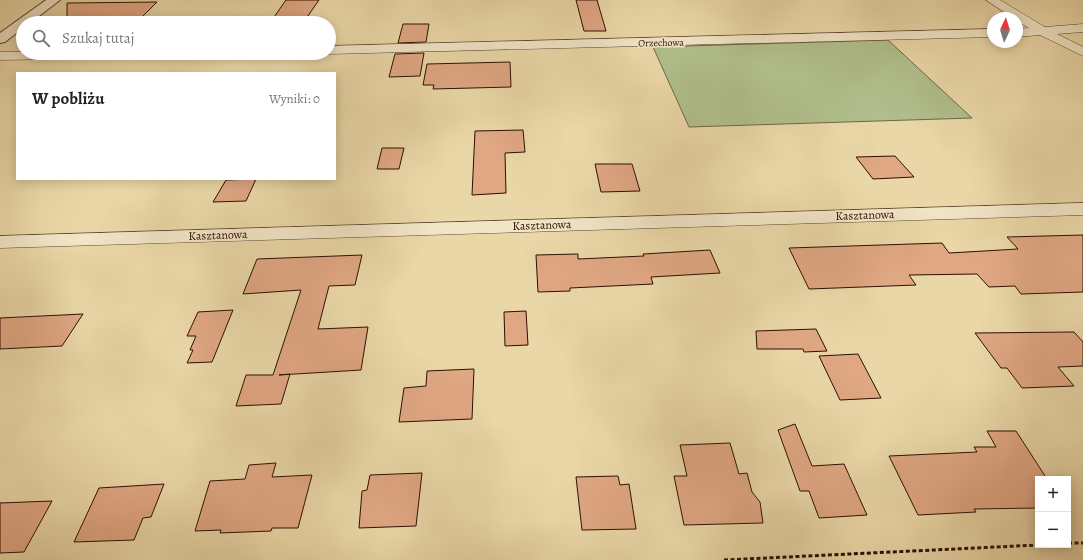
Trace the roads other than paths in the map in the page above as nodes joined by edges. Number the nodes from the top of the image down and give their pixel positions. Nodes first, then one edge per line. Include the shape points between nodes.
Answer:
1 (54, 0) edge
2 (992, 0) edge
3 (32, 16) edge
4 (16, 27) edge
5 (1083, 28) edge
6 (1044, 32) junction
7 (987, 33) edge
8 (1023, 33) edge
9 (0, 39) edge
10 (336, 50) edge
11 (1083, 52) edge
12 (0, 56) edge
13 (16, 56) edge
14 (1083, 209) edge
15 (0, 242) edge

1 - 3 street
2 - 6 street
4 - 9 street
5 - 6 street
6 - 8 street
6 - 11 street
7 - 10 street, Orzechowa
12 - 13 street
14 - 15 street, Kasztanowa

